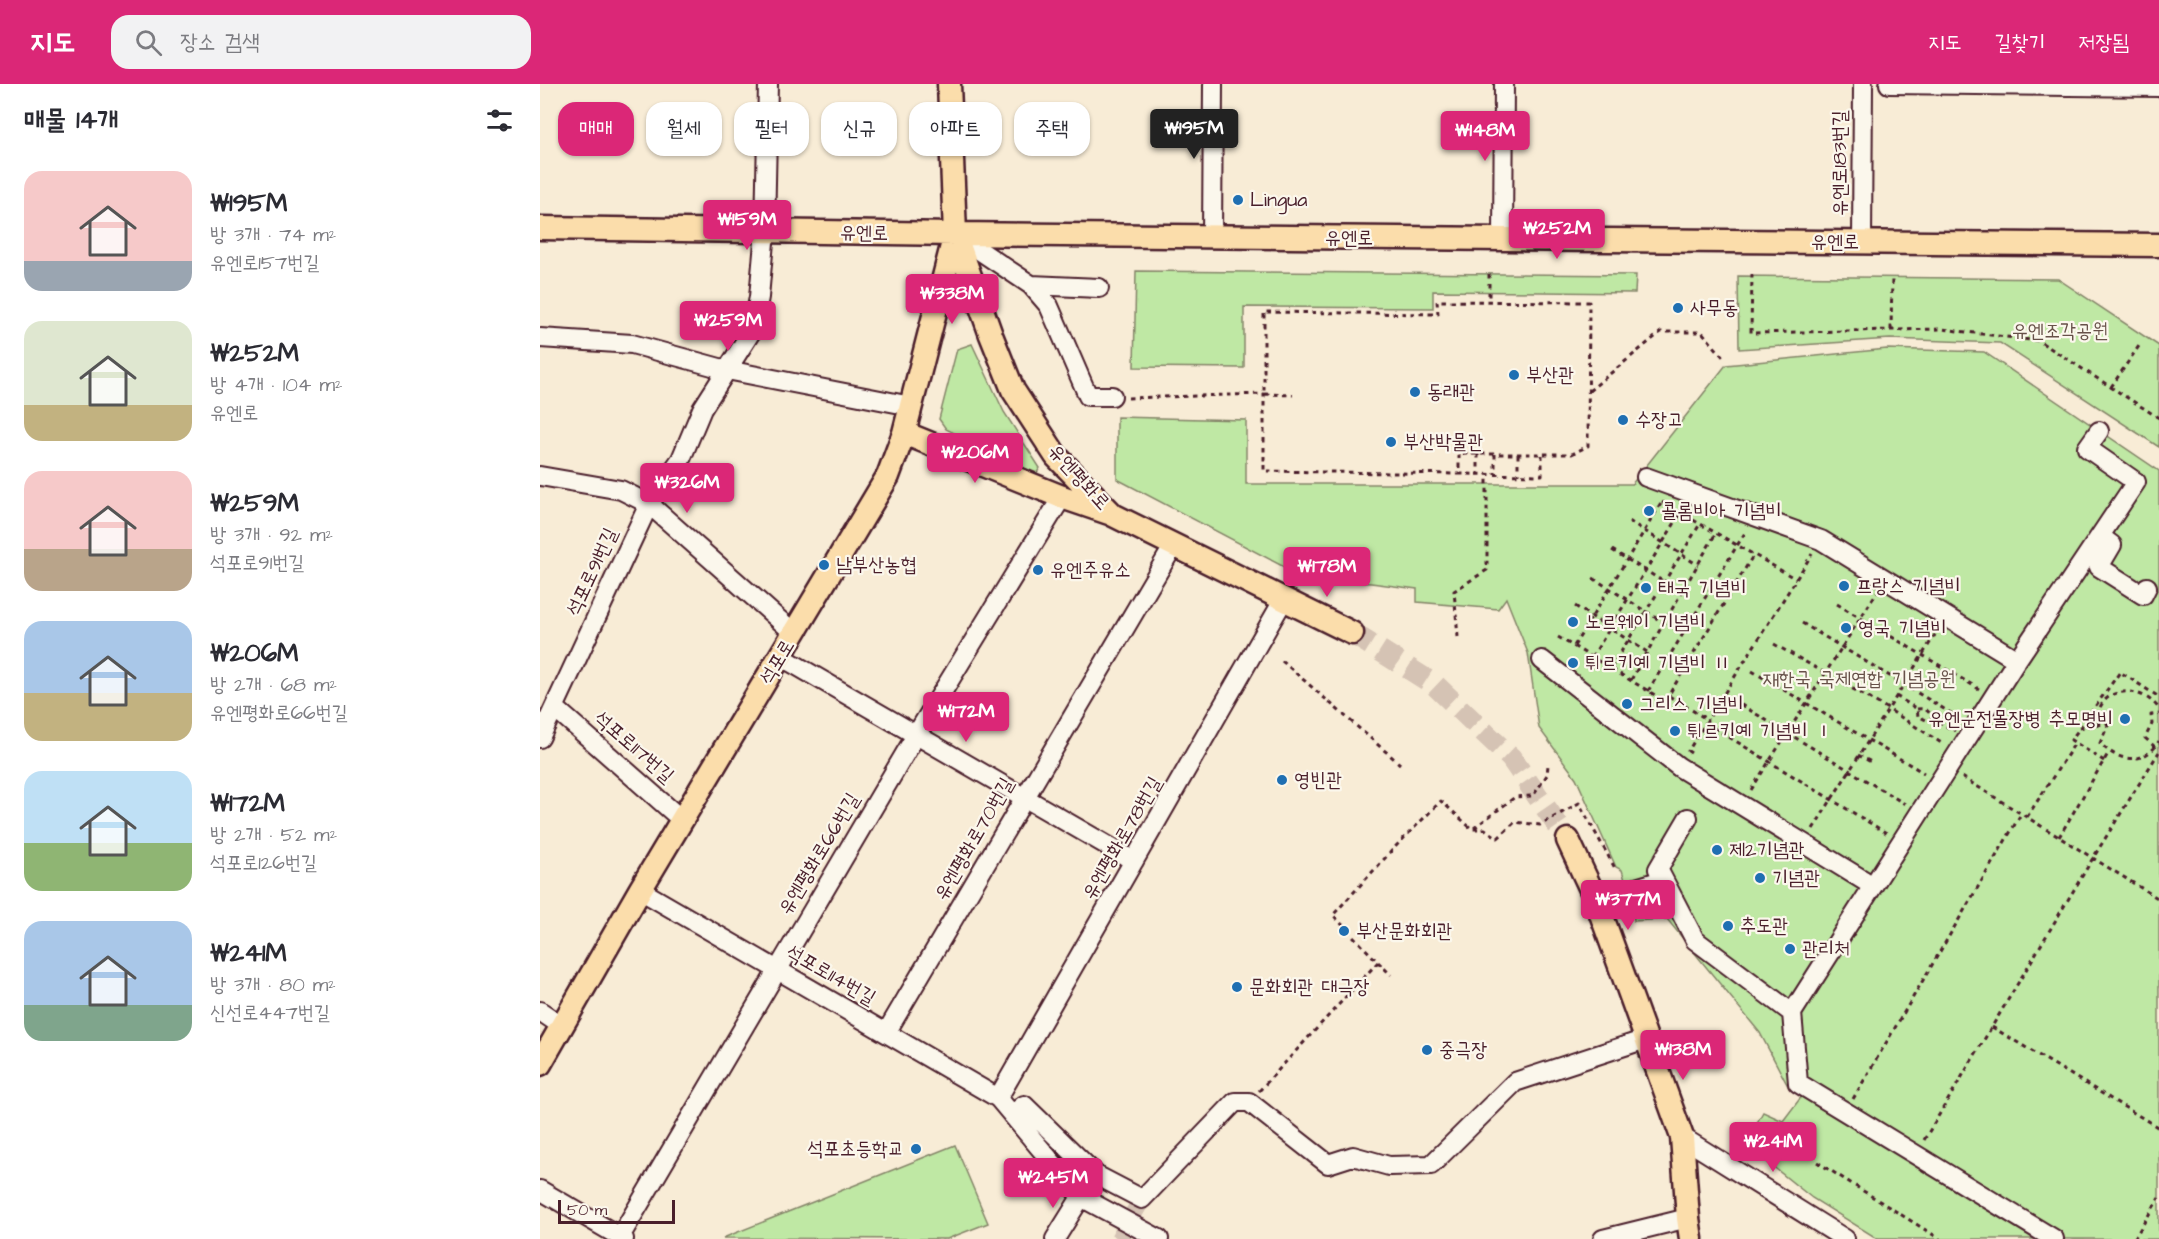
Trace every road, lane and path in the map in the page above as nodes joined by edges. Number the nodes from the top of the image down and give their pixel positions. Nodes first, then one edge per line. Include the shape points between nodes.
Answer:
1 (768, 84) edge
2 (949, 84) edge
3 (1213, 84) edge
4 (1504, 84) edge
5 (1863, 84) edge
6 (1889, 84) edge
7 (2159, 87) edge
8 (540, 228) edge
9 (765, 231) junction
10 (956, 234) junction
11 (1212, 237) junction
12 (1503, 239) junction
13 (1862, 242) junction
14 (2159, 245) edge
15 (1489, 274) dead end
16 (1752, 274) dead end
17 (1892, 277) dead end
18 (1031, 285) junction
19 (1099, 288) dead end
20 (1489, 301) junction
21 (1891, 330) junction
22 (540, 338) edge
23 (2141, 343) dead end
24 (1725, 359) dead end
25 (727, 370) junction
26 (2111, 387) junction
27 (1589, 391) junction
28 (1264, 394) junction
29 (1293, 395) dead end
30 (1120, 397) joint
31 (911, 406) junction
32 (2159, 418) edge
33 (2099, 431) dead end
34 (904, 433) junction
35 (1478, 454) junction
36 (1495, 454) junction
37 (1518, 454) junction
38 (1542, 455) junction
39 (1459, 474) junction
40 (1478, 474) junction
41 (1487, 474) junction
42 (1495, 474) junction
43 (1518, 474) junction
44 (540, 476) edge
45 (1646, 477) dead end
46 (1062, 497) junction
47 (1655, 498) dead end
48 (1662, 502) junction
49 (649, 504) junction
50 (1681, 513) junction
51 (1113, 515) junction
52 (1755, 516) junction
53 (1629, 521) dead end
54 (1700, 524) junction
55 (1645, 531) junction
56 (1716, 534) junction
57 (2100, 536) junction
58 (1821, 540) junction
59 (1663, 542) junction
60 (1174, 545) junction
61 (1738, 545) junction
62 (1612, 550) dead end
63 (1681, 554) junction
64 (1754, 554) junction
65 (1627, 559) junction
66 (1698, 565) junction
67 (1645, 571) junction
68 (1593, 578) dead end
69 (1797, 579) junction
70 (1664, 582) junction
71 (2147, 587) edge
72 (1610, 588) junction
73 (1877, 591) dead end
74 (1682, 593) junction
75 (1284, 599) junction
76 (1627, 600) junction
77 (1837, 604) dead end
78 (1575, 606) dead end
79 (1646, 611) junction
80 (1592, 617) junction
81 (1860, 618) junction
82 (1945, 618) junction
83 (1664, 622) junction
84 (1802, 622) dead end
85 (1610, 628) junction
86 (794, 633) junction
87 (1352, 633) tunnel mouth
88 (1458, 637) dead end
89 (1558, 637) dead end
90 (1628, 640) junction
91 (1774, 644) dead end
92 (1574, 646) junction
93 (1842, 647) junction
94 (1647, 652) junction
95 (1922, 654) junction
96 (780, 656) junction
97 (1592, 657) junction
98 (1542, 660) dead end
99 (2017, 660) junction
100 (1282, 661) dead end
101 (1611, 669) junction
102 (1752, 671) dead end
103 (1825, 673) junction
104 (1631, 681) junction
105 (1903, 685) junction
106 (1981, 690) dead end
107 (1648, 691) junction
108 (1669, 696) junction
109 (1896, 696) junction
110 (2159, 697) edge
111 (1732, 699) dead end
112 (1806, 703) junction
113 (555, 708) junction
114 (1888, 709) junction
115 (1917, 709) junction
116 (2159, 712) edge
117 (1932, 717) junction
118 (1959, 718) dead end
119 (1707, 722) junction
120 (2099, 725) junction
121 (2079, 728) junction
122 (1787, 732) junction
123 (916, 735) junction
124 (540, 738) edge
125 (1967, 739) junction
126 (1868, 740) junction
127 (2159, 741) edge
128 (2075, 743) junction
129 (1942, 744) dead end
130 (2155, 747) junction
131 (1688, 752) dead end
132 (2159, 752) edge
133 (2109, 753) junction
134 (1858, 755) junction
135 (1769, 761) junction
136 (2104, 761) junction
137 (1400, 764) dead end
138 (1873, 764) dead end
139 (1548, 765) dead end
140 (1948, 768) junction
141 (1849, 770) junction
142 (1924, 773) dead end
143 (1751, 790) dead end
144 (1024, 798) junction
145 (1831, 800) junction
146 (1905, 804) dead end
147 (2021, 814) junction
148 (1688, 818) dead end
149 (2027, 818) junction
150 (682, 820) junction
151 (1813, 829) dead end
152 (1472, 830) junction
153 (1888, 834) dead end
154 (2059, 837) junction
155 (1568, 840) tunnel mouth
156 (2093, 858) junction
157 (1134, 861) junction
158 (1616, 870) dead end
159 (1662, 880) junction
160 (1873, 886) junction
161 (640, 890) junction
162 (2159, 899) edge
163 (1596, 900) junction
164 (1378, 962) junction
165 (777, 970) junction
166 (1391, 975) dead end
167 (540, 1011) edge
168 (1792, 1013) junction
169 (562, 1026) junction
170 (1992, 1027) junction
171 (886, 1033) junction
172 (1646, 1039) junction
173 (540, 1064) edge
174 (998, 1098) junction
175 (1249, 1102) junction
176 (1845, 1112) junction
177 (1012, 1115) junction
178 (2159, 1128) edge
179 (1682, 1137) junction
180 (1916, 1155) junction
181 (1817, 1162) dead end
182 (540, 1190) edge
183 (1081, 1197) junction
184 (2159, 1198) edge
185 (1689, 1229) edge
186 (622, 1238) edge
187 (1055, 1239) edge
188 (1159, 1239) edge
189 (1603, 1239) edge
190 (1845, 1239) edge
191 (1940, 1239) edge
192 (2054, 1239) edge
193 (2134, 1239) edge

1 - 9 street, 석포로91번길
2 - 10 main road, 유엔평화로
3 - 11 street
4 - 12 street
5 - 13 street, 유엔로183번길
6 - 7 street
8 - 9 main road, 유엔로
9 - 10 main road, 유엔로
9 - 25 street, 석포로91번길 via 753,329
10 - 11 main road, 유엔로
10 - 18 street
10 - 31 main road, 석포로
10 - 51 main road, 유엔평화로 via 1013,390 1056,456
11 - 12 main road, 유엔로
12 - 13 main road, 유엔로
13 - 14 main road, 유엔로
15 - 20 path
16 - 21 path via 1751,333
17 - 21 path
18 - 19 street
18 - 30 street via 1048,306 1088,396
20 - 27 path via 1589,302
20 - 28 path via 1437,301 1437,314 1264,312
21 - 26 path via 1942,329 2039,341
22 - 25 street via 632,344
23 - 26 path
24 - 27 path via 1702,332 1661,332
25 - 31 street
25 - 49 street, 석포로91번길 via 702,409 681,459
26 - 32 path
27 - 38 path via 1588,446 1572,454
28 - 29 path
28 - 30 path
28 - 39 path via 1264,471
31 - 34 main road, 석포로
33 - 57 street via 2087,448 2136,482
34 - 46 main road
34 - 86 main road, 석포로 via 888,476
35 - 36 path
35 - 39 path via 1459,454
35 - 40 path
36 - 37 path
36 - 42 path
37 - 38 path
37 - 43 path
38 - 43 path via 1542,475
39 - 40 path
40 - 41 path
41 - 42 path
41 - 88 path via 1487,570 1454,591
42 - 43 path
44 - 49 street via 621,490
45 - 52 street
46 - 51 main road
46 - 123 street, 유엔평화로66번길
47 - 48 path
48 - 50 path
48 - 55 path
49 - 86 street
49 - 113 street, 석포로91번길
50 - 54 path
50 - 59 path
51 - 60 main road, 유엔평화로
52 - 58 street
52 - 61 path
53 - 55 path
54 - 56 path
54 - 63 path
55 - 59 path
55 - 65 path
56 - 61 path
56 - 66 path
57 - 71 street via 2112,545 2099,567 2143,595
57 - 99 street
58 - 69 path
58 - 82 street
59 - 63 path
59 - 67 path
60 - 75 main road, 유엔평화로
60 - 144 street, 유엔평화로70번길
61 - 64 path
61 - 107 path
62 - 65 path
63 - 66 path
63 - 70 path
64 - 69 path
64 - 108 path
65 - 67 path
65 - 72 path
66 - 74 path
67 - 70 path
67 - 76 path
68 - 72 path
69 - 119 path
70 - 74 path
70 - 79 path
72 - 76 path
72 - 80 path
73 - 81 path
74 - 83 path
75 - 87 main road, 유엔평화로
75 - 157 street, 유엔평화로78번길
76 - 79 path
76 - 85 path
77 - 81 path
78 - 80 path
79 - 83 path
79 - 90 path
80 - 85 path
80 - 92 path
81 - 93 path
81 - 95 path
82 - 95 path
82 - 99 street
83 - 94 path
84 - 93 path
85 - 90 path
85 - 97 path
86 - 96 main road, 석포로
89 - 92 path
90 - 94 path
90 - 101 path
91 - 103 path
92 - 97 path
93 - 103 path
93 - 105 path
94 - 104 path
95 - 105 path
95 - 106 path
96 - 123 street
96 - 150 main road, 석포로
97 - 101 path
98 - 160 street via 1679,767
99 - 125 street
100 - 137 path
101 - 104 path
102 - 112 path
103 - 112 path
103 - 114 path
104 - 107 path
105 - 109 path
105 - 118 path
107 - 108 path via 1665,701
108 - 119 path
109 - 114 path
109 - 115 path
110 - 121 path via 2120,672
111 - 122 path
112 - 122 path
112 - 126 path
113 - 124 street, 석포로91번길
113 - 150 street, 석포로117번길
114 - 126 path
114 - 129 path
115 - 117 path via 1930,711
115 - 117 path via 1918,716 1926,720
116 - 120 path via 2146,696 2125,692 2105,702 2098,711
116 - 130 path via 2151,715 2152,724 2145,738
117 - 125 path
119 - 131 path
119 - 135 path
120 - 121 path
120 - 133 path via 2109,723 2100,743
121 - 128 path via 2071,741
122 - 135 path
122 - 141 path
123 - 144 street
123 - 165 street, 유엔평화로66번길
125 - 140 street
126 - 134 path
126 - 142 path
127 - 130 path
128 - 136 path
128 - 149 path
130 - 133 path via 2140,758 2118,758
132 - 156 path
133 - 136 path
134 - 138 path
134 - 141 path
135 - 143 path
135 - 145 path
136 - 154 path
139 - 152 path via 1547,775 1533,796 1515,797
140 - 147 path
140 - 160 street
141 - 145 path
141 - 146 path
144 - 157 street
144 - 171 street, 유엔평화로70번길
145 - 151 path
145 - 153 path
147 - 149 path
147 - 176 path
148 - 159 street via 1658,869
149 - 154 path
150 - 161 main road, 석포로
152 - 158 path via 1485,829 1498,838 1515,822 1540,825 1580,803
152 - 164 path via 1441,801 1333,915
154 - 156 path
155 - 163 main road
156 - 162 path
156 - 170 path
157 - 174 street, 유엔평화로78번길
159 - 163 street
159 - 168 street via 1695,940
160 - 168 street
161 - 165 street, 석포로114번길
161 - 169 main road, 석포로
163 - 172 main road
164 - 166 path
164 - 175 path
165 - 171 street, 석포로114번길
165 - 186 street, 유엔평화로66번길
167 - 169 street
168 - 176 street via 1798,1083
169 - 173 main road, 석포로
170 - 178 path
170 - 180 path
171 - 174 street, 석포로114번길
172 - 175 street via 1515,1082 1431,1165 1389,1166 1353,1156 1328,1164
172 - 179 main road
174 - 177 street
175 - 177 street via 1236,1102 1142,1199 1096,1174 1024,1105
176 - 180 street
177 - 183 street
179 - 185 main road
179 - 190 street
180 - 192 street
181 - 191 path
182 - 186 street
183 - 187 street
183 - 188 street
184 - 193 path
185 - 189 street

